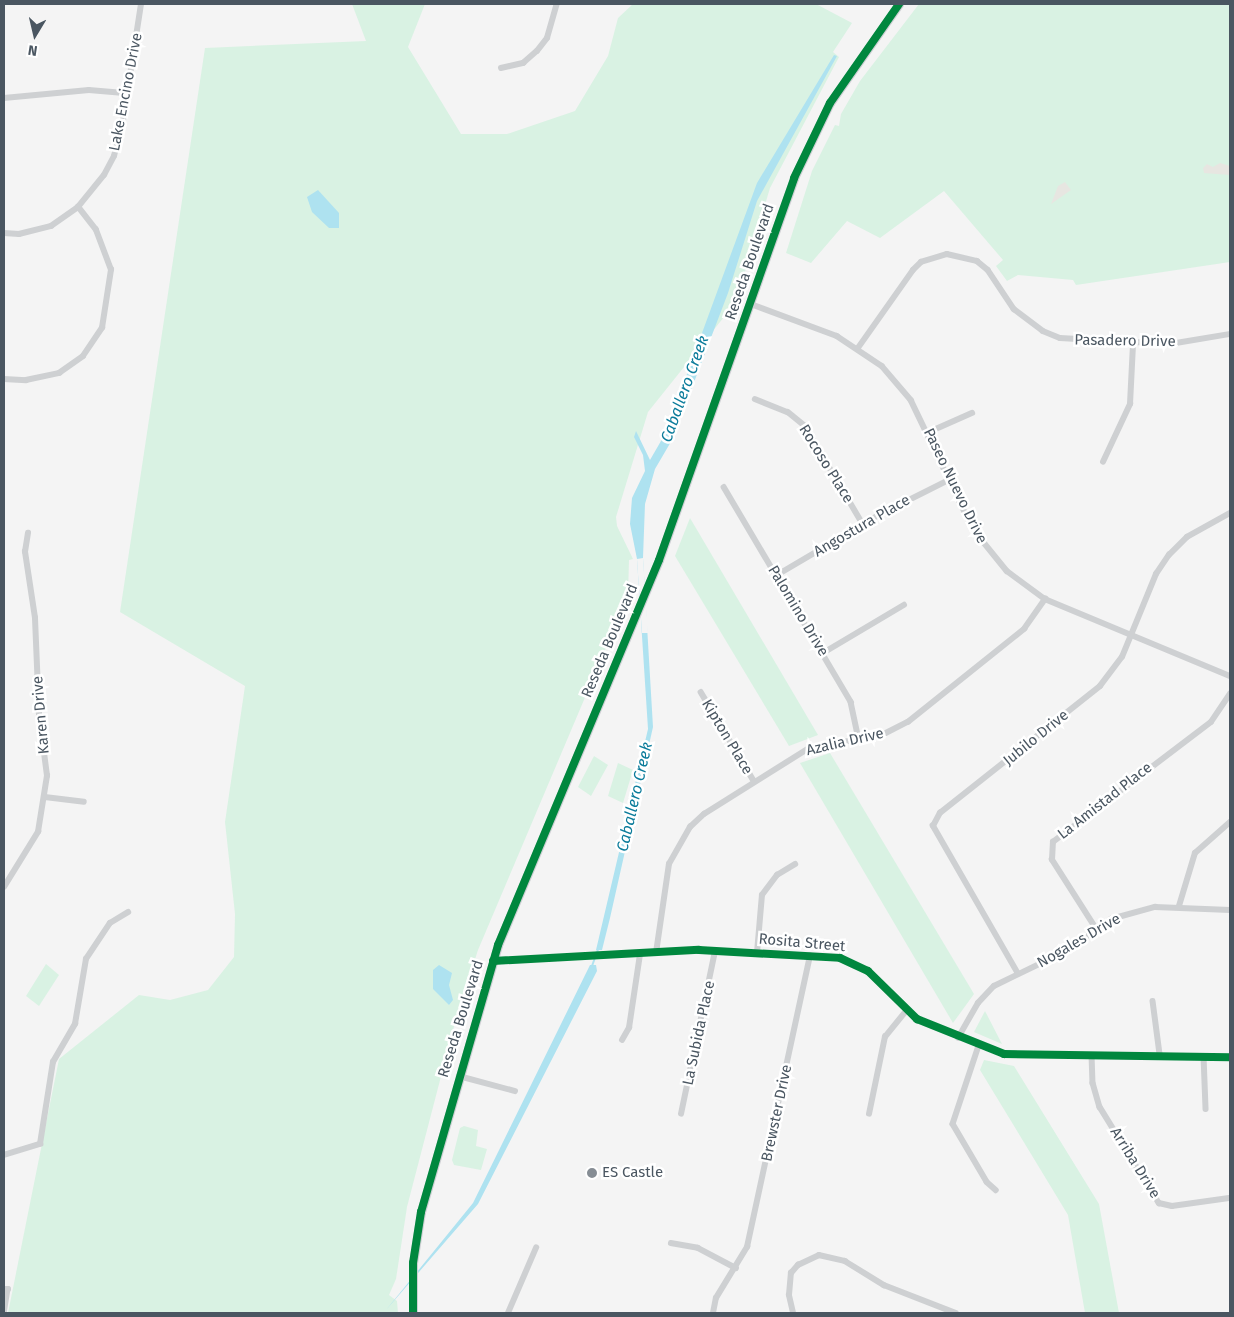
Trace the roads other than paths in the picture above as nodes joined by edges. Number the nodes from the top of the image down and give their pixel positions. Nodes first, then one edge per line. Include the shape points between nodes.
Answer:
1 (142, 4) edge
2 (557, 4) edge
3 (899, 4) edge
4 (501, 68) dead end
5 (127, 93) junction
6 (4, 98) edge
7 (78, 207) junction
8 (4, 234) edge
9 (751, 304) junction
10 (1230, 334) edge
11 (1133, 344) junction
12 (858, 348) junction
13 (4, 379) edge
14 (754, 399) dead end
15 (972, 413) dead end
16 (929, 432) junction
17 (1103, 462) dead end
18 (949, 480) junction
19 (724, 487) dead end
20 (1230, 513) edge
21 (863, 524) junction
22 (28, 533) dead end
23 (777, 575) junction
24 (1045, 599) junction
25 (904, 605) dead end
26 (1132, 635) junction
27 (822, 652) junction
28 (1230, 676) edge
29 (701, 692) dead end
30 (1230, 694) edge
31 (859, 740) junction
32 (754, 781) junction
33 (45, 797) junction
34 (84, 802) dead end
35 (1230, 822) edge
36 (796, 864) dead end
37 (4, 887) edge
38 (1179, 906) junction
39 (1230, 910) edge
40 (128, 912) dead end
41 (1096, 929) junction
42 (715, 951) junction
43 (656, 953) junction
44 (757, 953) junction
45 (640, 954) junction
46 (810, 956) junction
47 (492, 961) junction
48 (1018, 974) junction
49 (1154, 1001) dead end
50 (906, 1011) junction
51 (958, 1038) junction
52 (622, 1040) dead end
53 (979, 1046) junction
54 (1160, 1054) junction
55 (1092, 1055) junction
56 (1204, 1056) junction
57 (1230, 1057) edge
58 (458, 1076) junction
59 (515, 1091) dead end
60 (1206, 1109) dead end
61 (681, 1114) dead end
62 (869, 1114) dead end
63 (4, 1155) edge
64 (996, 1190) dead end
65 (1230, 1198) edge
66 (671, 1243) dead end
67 (536, 1248) dead end
68 (736, 1268) junction
69 (6, 1289) edge
70 (4, 1313) edge
71 (413, 1313) edge
72 (508, 1313) edge
73 (713, 1313) edge
74 (793, 1313) edge
75 (956, 1313) edge

1 - 5 street, Lake Encino Drive
2 - 4 street via 547,38 537,51 523,63
3 - 9 main road, Reseda Boulevard via 854,64 810,142
5 - 6 street via 89,90
5 - 7 street, Lake Encino Drive via 114,156
7 - 8 street, Lake Encino Drive via 51,226 19,234
7 - 13 street via 96,230 111,270 102,328 83,356 59,373 36,379
9 - 12 street, Paseo Nuevo Drive via 814,326
9 - 47 main road, Reseda Boulevard via 646,592 520,887
10 - 11 street, Pasadero Drive via 1170,344
11 - 12 street, Pasadero Drive via 1081,342 1043,331 1014,309 982,266 965,256 947,254 921,262 913,270
11 - 17 street via 1130,404
12 - 16 street, Paseo Nuevo Drive via 882,366 911,400
14 - 21 street, Rocoso Place via 788,412 805,426
15 - 16 street
16 - 18 street, Paseo Nuevo Drive
18 - 21 street, Angostura Place
18 - 24 street, Paseo Nuevo Drive via 986,549 1007,571
19 - 23 street, Palomino Drive
20 - 26 street, Jubilo Drive via 1187,537 1169,555 1156,574
21 - 23 street, Angostura Place
22 - 33 street, Karen Drive via 25,552 35,618
23 - 27 street, Palomino Drive
24 - 26 street, Paseo Nuevo Drive
24 - 31 street, Azalia Drive via 1024,629 908,722 880,736
25 - 27 street
26 - 28 street, Paseo Nuevo Drive
26 - 48 street, Jubilo Drive via 1100,686 940,814 933,826
27 - 31 street, Palomino Drive via 851,702
29 - 32 street, Kipton Place
30 - 41 street, La Amistad Place via 1210,722 1053,842 1052,860
31 - 32 street, Azalia Drive via 811,747
32 - 43 street, Azalia Drive via 704,814 677,847 670,864
33 - 34 street
33 - 37 street, Karen Drive via 38,832
35 - 38 street via 1194,853
36 - 44 street via 777,875 764,890
38 - 39 street, Nogales Drive
38 - 41 street, Nogales Drive via 1132,912
40 - 63 street via 110,923 86,959 77,1019 53,1062 41,1141
41 - 48 street, Nogales Drive via 1068,950
42 - 43 street, Rosita Street
42 - 44 street, Rosita Street
42 - 61 street, La Subida Place
43 - 45 street, Rosita Street
44 - 46 street, Rosita Street
45 - 47 street, Rosita Street
45 - 52 street via 629,1028
46 - 50 street, Rosita Street via 853,961 868,971
46 - 68 street, Brewster Drive via 753,1224
47 - 58 main road, Reseda Boulevard
48 - 51 street, Nogales Drive via 987,992
49 - 54 street
50 - 51 street, Rosita Street
50 - 62 street via 885,1037
51 - 53 street, Rosita Street
53 - 55 street, Rosita Street via 1023,1056
53 - 64 street via 953,1124
54 - 55 street, Rosita Street
54 - 56 street, Rosita Street
55 - 65 street, Arriba Drive via 1093,1083 1100,1107 1159,1203 1172,1206
56 - 57 street, Rosita Street
56 - 60 street
58 - 59 street
58 - 71 main road, Reseda Boulevard via 421,1212 412,1279
66 - 68 street via 698,1248
67 - 72 street
68 - 73 street, Brewster Drive via 716,1298
69 - 70 street
74 - 75 street via 789,1295 791,1273 798,1265 819,1255 845,1261 892,1289

